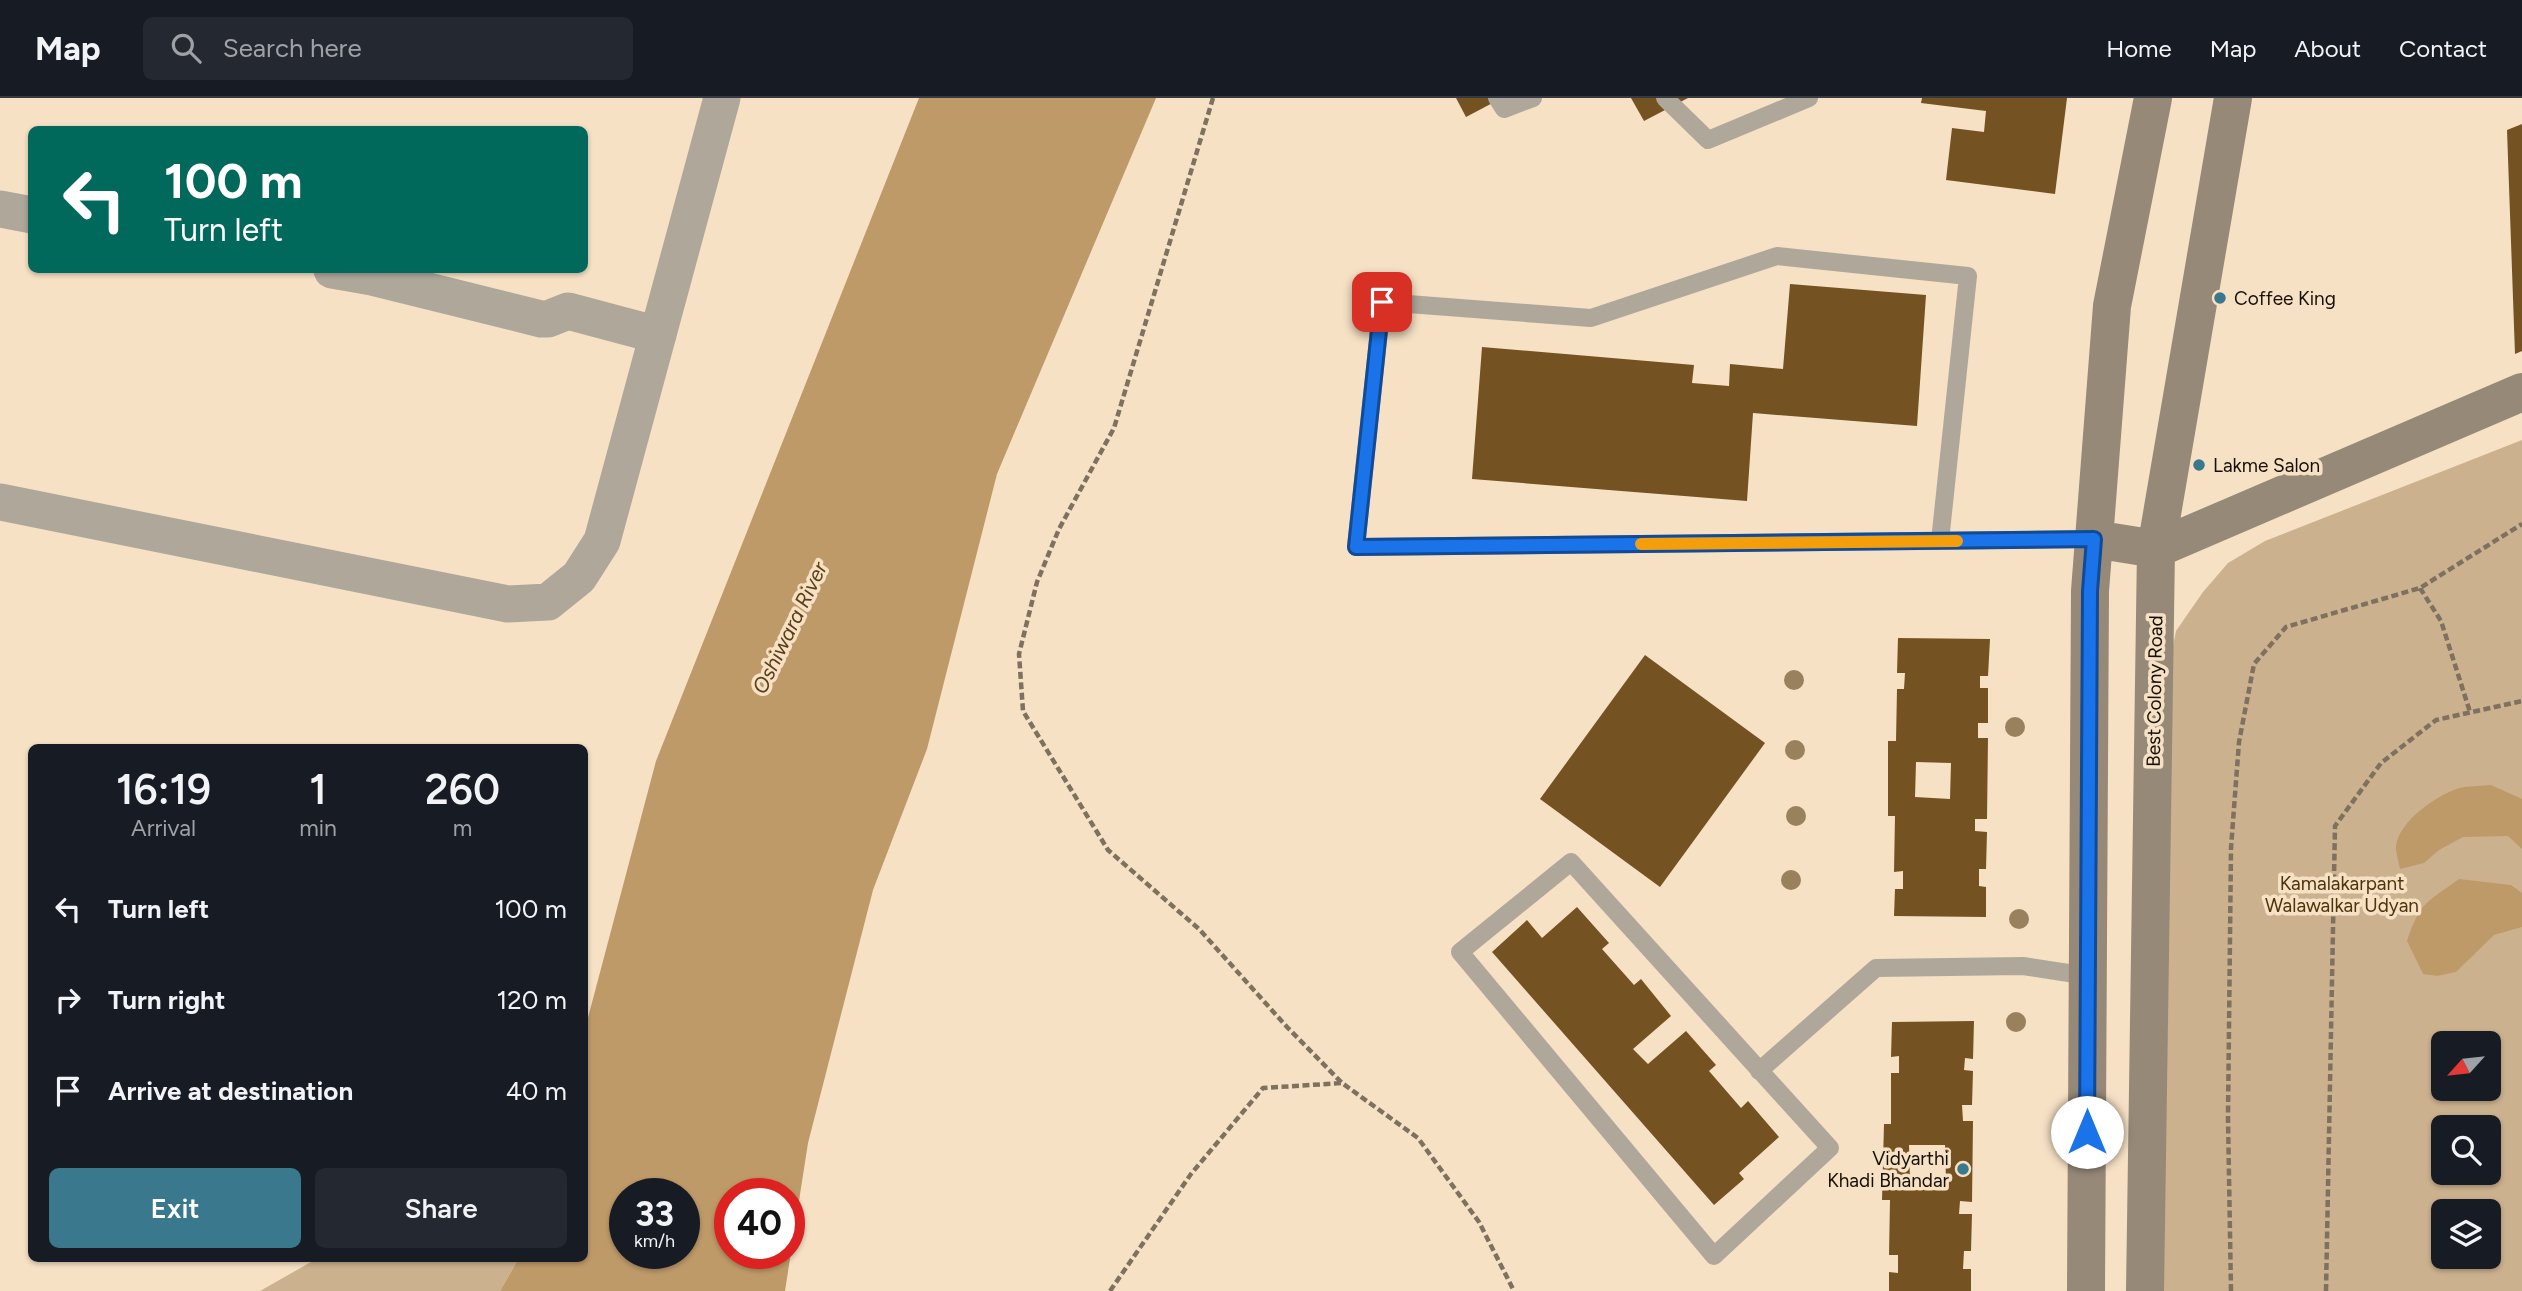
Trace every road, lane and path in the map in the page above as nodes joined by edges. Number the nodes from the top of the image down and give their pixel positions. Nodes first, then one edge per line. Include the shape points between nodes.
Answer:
1 (722, 98) edge
2 (1213, 98) edge
3 (1497, 98) edge
4 (1533, 98) edge
5 (1665, 98) edge
6 (1809, 98) edge
7 (2153, 98) edge
8 (2233, 98) edge
9 (0, 209) edge
10 (28, 214) edge
11 (349, 273) edge
12 (658, 335) junction
13 (2522, 392) edge
14 (0, 502) edge
15 (2522, 524) edge
16 (2094, 539) junction
17 (1940, 541) junction
18 (2156, 549) junction
19 (2420, 588) junction
20 (2522, 701) edge
21 (2470, 712) junction
22 (2088, 976) junction
23 (1759, 1071) junction
24 (1342, 1083) junction
25 (1110, 1291) edge
26 (1514, 1291) edge
27 (2086, 1291) edge
28 (2145, 1291) edge
29 (2231, 1291) edge
30 (2326, 1291) edge

1 - 12 street
2 - 24 path via 1114,428 1059,529 1037,582 1019,653 1023,711 1108,850 1199,929
3 - 4 lane via 1504,109
5 - 6 lane via 1708,140
7 - 16 street via 2112,306
8 - 18 street, Best Colony Road
9 - 10 street
11 - 12 street via 541,319 568,311
12 - 14 street via 602,541 579,577 548,602 508,604
13 - 18 street
15 - 19 path
16 - 17 lane
16 - 18 street
16 - 22 street
17 - 17 lane via 1356,547 1382,302 1591,318 1777,256 1968,276
18 - 28 street, Best Colony Road
19 - 21 path via 2441,621
19 - 29 path via 2286,627 2254,664 2239,742 2231,848
20 - 21 path
21 - 30 path via 2437,720 2381,763 2335,826
22 - 23 lane via 2023,966 1876,968
22 - 27 street
23 - 23 lane via 1571,862 1460,952 1714,1256 1830,1148
24 - 25 path via 1263,1088 1191,1174
24 - 26 path via 1418,1138 1479,1222

